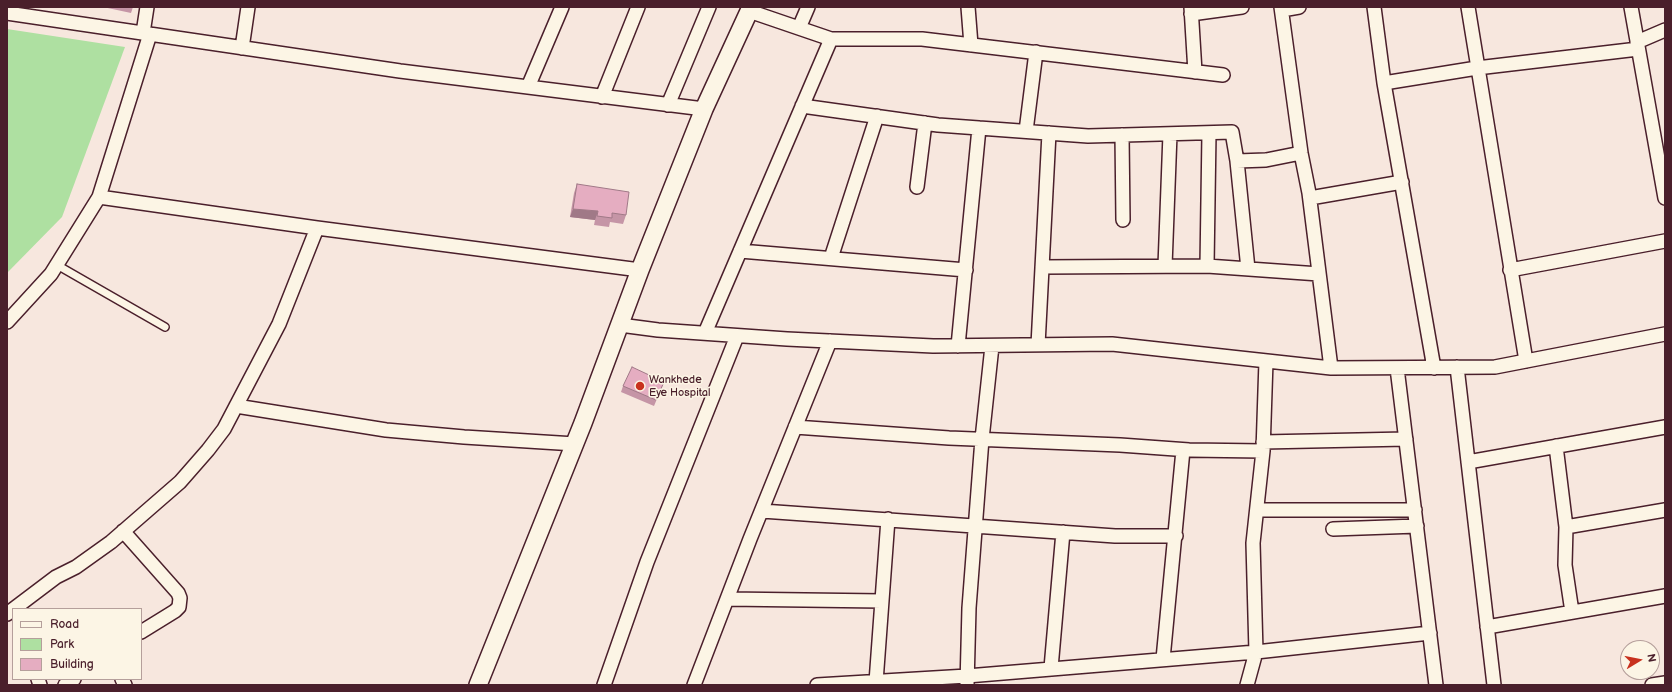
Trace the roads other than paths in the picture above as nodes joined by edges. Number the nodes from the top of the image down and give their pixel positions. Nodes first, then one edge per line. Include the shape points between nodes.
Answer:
1 (147, 7) edge
2 (248, 7) edge
3 (562, 7) edge
4 (638, 7) edge
5 (709, 7) edge
6 (808, 7) edge
7 (968, 7) edge
8 (1242, 7) edge
9 (1299, 7) edge
10 (1374, 7) edge
11 (1468, 7) edge
12 (1631, 7) edge
13 (1282, 8) edge
14 (750, 9) edge
15 (1191, 10) edge
16 (7, 13) edge
17 (799, 28) junction
18 (1665, 30) edge
19 (146, 33) junction
20 (831, 39) junction
21 (971, 44) junction
22 (1637, 46) junction
23 (242, 48) junction
24 (1036, 52) junction
25 (1477, 68) junction
26 (1194, 72) junction
27 (1223, 75) dead end
28 (1384, 83) junction
29 (528, 87) junction
30 (602, 97) junction
31 (668, 105) junction
32 (802, 106) junction
33 (704, 109) junction
34 (877, 116) junction
35 (925, 123) junction
36 (979, 128) junction
37 (1026, 132) junction
38 (1049, 133) junction
39 (1209, 133) junction
40 (1170, 134) junction
41 (1122, 135) junction
42 (1301, 153) junction
43 (1237, 161) junction
44 (1402, 182) junction
45 (918, 187) dead end
46 (99, 197) junction
47 (1310, 198) junction
48 (1665, 198) edge
49 (1123, 220) dead end
50 (317, 228) junction
51 (1665, 240) edge
52 (740, 251) junction
53 (831, 258) junction
54 (57, 265) junction
55 (1042, 266) junction
56 (1165, 266) junction
57 (1207, 266) junction
58 (1248, 269) junction
59 (640, 270) junction
60 (966, 270) junction
61 (1510, 270) junction
62 (1320, 274) junction
63 (7, 322) edge
64 (620, 325) junction
65 (165, 327) dead end
66 (705, 333) junction
67 (1665, 334) edge
68 (737, 336) junction
69 (830, 341) junction
70 (1038, 345) junction
71 (958, 346) junction
72 (992, 346) junction
73 (1526, 361) junction
74 (1266, 362) junction
75 (1457, 367) junction
76 (1331, 368) junction
77 (1397, 368) junction
78 (1434, 368) junction
79 (236, 406) junction
80 (1665, 427) edge
81 (795, 428) junction
82 (982, 439) junction
83 (1406, 439) junction
84 (575, 444) junction
85 (1263, 446) junction
86 (1556, 446) junction
87 (1183, 450) junction
88 (1468, 462) junction
89 (1257, 510) junction
90 (1415, 510) junction
91 (1665, 510) edge
92 (762, 511) junction
93 (888, 519) junction
94 (975, 525) junction
95 (1417, 526) junction
96 (1566, 527) junction
97 (1333, 529) dead end
98 (124, 531) junction
99 (1063, 532) junction
100 (1176, 536) junction
101 (1665, 596) edge
102 (727, 599) junction
103 (882, 601) junction
104 (23, 605) edge
105 (1572, 612) junction
106 (1487, 627) junction
107 (142, 631) edge
108 (1430, 633) junction
109 (1256, 652) junction
110 (1163, 658) junction
111 (1051, 668) junction
112 (967, 680) edge
113 (876, 682) junction
114 (478, 685) edge
115 (604, 685) edge
116 (694, 685) edge
117 (817, 685) edge
118 (1247, 685) edge
119 (1436, 685) edge
120 (1494, 685) edge

1 - 19 street
2 - 23 street
3 - 29 street
4 - 30 street
5 - 31 street
6 - 17 street
7 - 21 street
8 - 15 street
9 - 13 street
10 - 28 street
11 - 25 street
12 - 22 street
13 - 42 street
14 - 17 street
14 - 33 street
15 - 26 street
16 - 19 street
17 - 20 street
18 - 22 street
19 - 23 street
19 - 46 street
20 - 21 street via 922,39
20 - 32 street
21 - 24 street
22 - 25 street
22 - 48 street
23 - 29 street
24 - 26 street
24 - 37 street
25 - 28 street
25 - 61 street
26 - 27 street
28 - 44 street
29 - 30 street
30 - 31 street
31 - 33 street
32 - 34 street
32 - 52 street
33 - 59 street
34 - 35 street
34 - 53 street
35 - 36 street
35 - 45 street
36 - 37 street
36 - 60 street
37 - 38 street
38 - 41 street
38 - 55 street
39 - 40 street
39 - 43 street via 1232,132
39 - 57 street
40 - 41 street
40 - 56 street
41 - 49 street
42 - 43 street via 1266,160
42 - 47 street
43 - 58 street
44 - 47 street
44 - 78 street
46 - 50 street
46 - 54 street
47 - 62 street
50 - 59 street
50 - 79 street via 279,324
51 - 61 street
52 - 53 street
52 - 66 street
53 - 60 street
54 - 63 street
54 - 65 lane
55 - 56 street
55 - 70 street
56 - 57 street
57 - 58 street
58 - 62 street
59 - 64 street
60 - 71 street
61 - 73 street
62 - 76 street
64 - 66 street
64 - 84 street
66 - 68 street
67 - 73 street
68 - 69 street
68 - 115 street via 647,562
69 - 71 street
69 - 81 street
70 - 72 street
70 - 74 street via 1112,344
71 - 72 street
72 - 82 street
73 - 75 street via 1495,367
74 - 76 street
74 - 85 street
75 - 78 street
75 - 88 street
76 - 77 street
77 - 78 street
77 - 83 street
79 - 84 street via 386,430
79 - 98 street via 224,429 180,482
80 - 86 street
81 - 82 street
81 - 92 street
82 - 87 street
82 - 94 street
83 - 85 street
83 - 90 street
84 - 114 street
85 - 87 street
85 - 89 street
86 - 88 street
86 - 96 street
87 - 100 street
88 - 106 street
89 - 90 street
89 - 109 street via 1254,543
90 - 95 street
91 - 96 street
92 - 93 street
92 - 102 street
93 - 94 street
93 - 103 street
94 - 99 street
94 - 112 street
95 - 97 street
95 - 108 street
96 - 105 street via 1565,565
98 - 104 street via 94,556 56,577
98 - 107 street via 180,598 175,611
99 - 100 street via 1115,536
99 - 111 street
100 - 110 street
101 - 105 street
102 - 103 street
102 - 116 street
103 - 113 street
105 - 106 street
106 - 120 street
108 - 109 street
108 - 119 street
109 - 110 street
109 - 118 street
110 - 111 street
111 - 112 street
112 - 113 street
113 - 117 street

